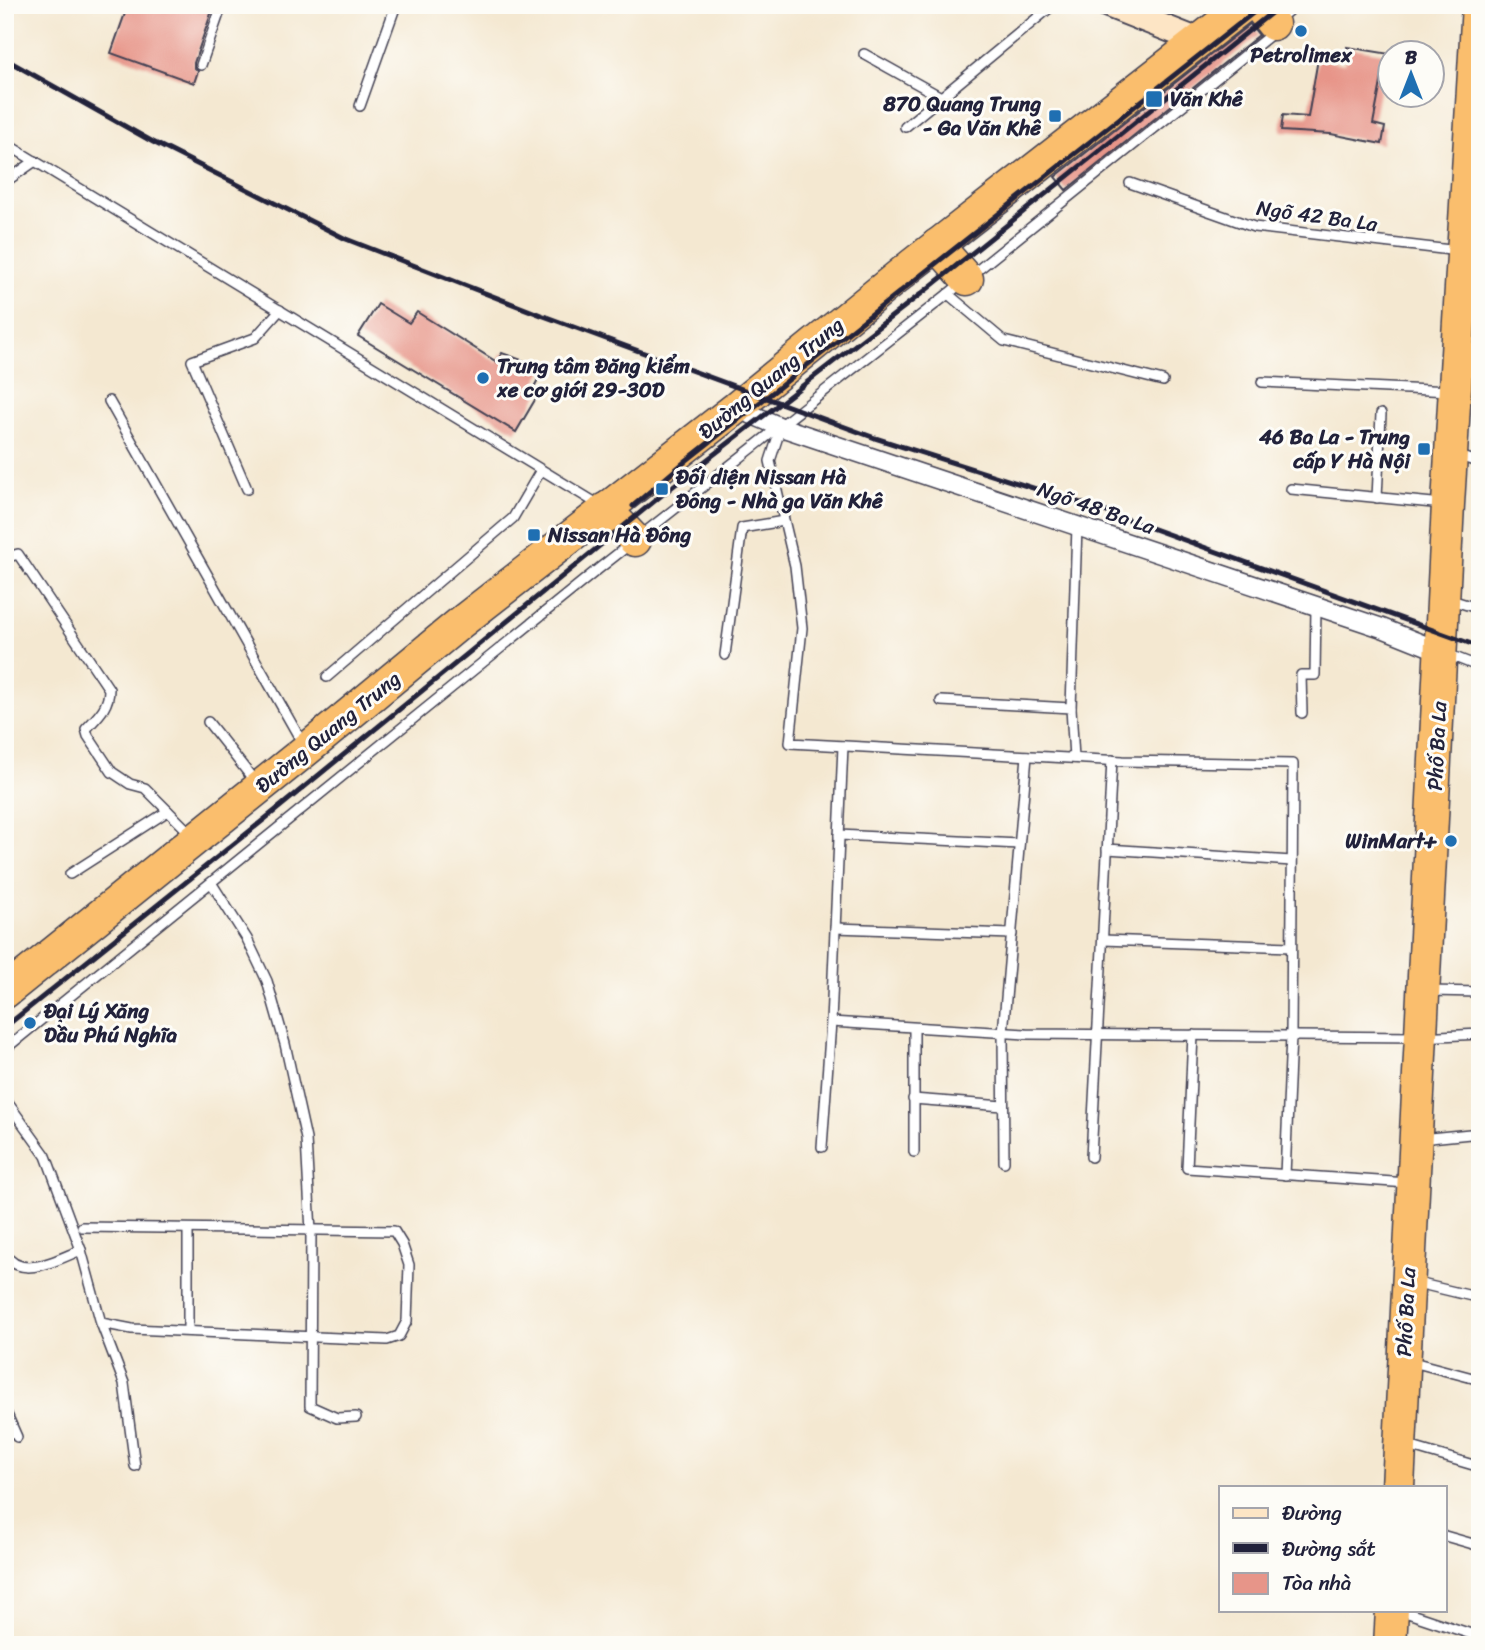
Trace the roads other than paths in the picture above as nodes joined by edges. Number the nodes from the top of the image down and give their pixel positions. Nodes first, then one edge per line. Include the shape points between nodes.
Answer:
1 (222, 5) edge
2 (396, 5) edge
3 (1054, 5) edge
4 (1108, 5) edge
5 (1245, 5) edge
6 (1276, 11) edge
7 (1479, 18) edge
8 (1199, 41) junction
9 (864, 54) dead end
10 (201, 65) dead end
11 (941, 97) junction
12 (360, 106) dead end
13 (905, 127) dead end
14 (5, 143) edge
15 (35, 161) junction
16 (5, 182) edge
17 (1130, 183) dead end
18 (1474, 187) edge
19 (937, 245) junction
20 (1464, 251) junction
21 (957, 287) junction
22 (280, 310) junction
23 (1163, 381) dead end
24 (1262, 382) dead end
25 (1455, 391) junction
26 (109, 401) dead end
27 (736, 408) junction
28 (1381, 414) dead end
29 (780, 427) junction
30 (1466, 458) edge
31 (541, 470) junction
32 (247, 489) dead end
33 (1291, 489) dead end
34 (1377, 498) junction
35 (1448, 504) junction
36 (605, 509) junction
37 (785, 521) junction
38 (1077, 526) junction
39 (635, 540) junction
40 (5, 558) edge
41 (1444, 597) junction
42 (1316, 606) junction
43 (1480, 609) edge
44 (1442, 652) junction
45 (724, 654) dead end
46 (1480, 667) edge
47 (327, 677) dead end
48 (941, 701) dead end
49 (1071, 708) junction
50 (1302, 713) dead end
51 (208, 722) dead end
52 (843, 746) junction
53 (306, 751) junction
54 (1027, 755) junction
55 (1074, 758) junction
56 (1112, 760) junction
57 (260, 788) junction
58 (168, 811) junction
59 (839, 835) junction
60 (196, 839) junction
61 (1019, 844) junction
62 (1107, 849) junction
63 (1292, 861) junction
64 (69, 874) dead end
65 (212, 884) junction
66 (835, 928) junction
67 (1012, 934) junction
68 (1103, 940) junction
69 (1292, 947) junction
70 (1423, 990) junction
71 (5, 992) edge
72 (1480, 992) edge
73 (831, 1022) junction
74 (914, 1028) junction
75 (1003, 1033) junction
76 (1097, 1034) junction
77 (1480, 1034) edge
78 (1193, 1035) junction
79 (1291, 1036) junction
80 (1420, 1037) junction
81 (5, 1049) edge
82 (5, 1098) edge
83 (913, 1099) junction
84 (1003, 1106) junction
85 (1480, 1133) edge
86 (1415, 1139) junction
87 (822, 1147) dead end
88 (914, 1152) dead end
89 (1091, 1157) dead end
90 (1004, 1162) dead end
91 (1285, 1175) junction
92 (1413, 1184) junction
93 (82, 1227) dead end
94 (188, 1229) junction
95 (311, 1232) junction
96 (81, 1251) junction
97 (5, 1253) edge
98 (1408, 1281) junction
99 (1480, 1298) edge
100 (101, 1323) junction
101 (188, 1331) junction
102 (309, 1335) junction
103 (1404, 1360) junction
104 (1480, 1380) edge
105 (5, 1410) edge
106 (356, 1417) dead end
107 (17, 1437) dead end
108 (1400, 1444) junction
109 (135, 1466) dead end
110 (1480, 1467) edge
111 (1398, 1486) edge
112 (1446, 1536) edge
113 (1480, 1546) edge
114 (1391, 1612) edge
115 (1405, 1612) edge
116 (1480, 1637) edge
117 (1390, 1645) edge

1 - 10 lane
2 - 12 lane
3 - 11 lane
4 - 8 street
5 - 8 highway, Đường Quang Trung
6 - 21 lane via 1269,36
7 - 18 highway, Phố Ba La
8 - 19 highway, Đường Quang Trung
9 - 11 lane
11 - 13 lane
14 - 15 lane
15 - 16 lane
15 - 22 lane
17 - 20 lane, Ngõ 42 Ba La via 1254,227
18 - 20 highway, Phố Ba La
19 - 21 highway
19 - 27 highway, Đường Quang Trung
20 - 25 highway, Phố Ba La
21 - 23 lane via 1004,341
21 - 29 lane
22 - 31 lane
22 - 32 lane via 255,338 192,360
24 - 25 lane
25 - 30 highway, Phố Ba La
26 - 53 lane
27 - 29 street, Ngõ 48 Ba La
27 - 36 highway, Đường Quang Trung
28 - 34 lane
29 - 37 lane via 771,461
29 - 38 street, Ngõ 48 Ba La
29 - 39 lane
30 - 35 highway, Phố Ba La
31 - 36 lane
31 - 47 lane via 513,517
33 - 34 lane
34 - 35 lane
35 - 41 highway, Phố Ba La
36 - 39 highway
36 - 53 highway, Đường Quang Trung
37 - 45 lane via 742,528
37 - 52 lane via 802,628 790,743
38 - 42 street, Ngõ 48 Ba La
38 - 49 lane
39 - 65 lane
40 - 58 lane via 18,554 109,689 109,700 86,729 88,736 112,772 145,788
41 - 43 lane
41 - 44 highway, Phố Ba La
42 - 44 street, Ngõ 48 Ba La
42 - 50 lane via 1315,675 1301,675
44 - 46 lane
44 - 70 highway, Phố Ba La
48 - 49 lane
49 - 55 lane
51 - 57 lane
52 - 54 lane
52 - 59 lane
53 - 57 highway, Đường Quang Trung
54 - 55 lane
54 - 61 lane
55 - 56 lane
56 - 62 lane
56 - 63 lane via 1293,764
57 - 60 highway, Đường Quang Trung
58 - 60 lane
58 - 64 lane
59 - 61 lane
59 - 66 lane
60 - 71 highway, Đường Quang Trung
61 - 67 lane
62 - 63 lane
62 - 68 lane
63 - 69 lane
65 - 81 lane
65 - 95 lane via 267,981 285,1044 306,1139
66 - 67 lane
66 - 73 lane
67 - 75 lane
68 - 69 lane
68 - 76 lane
69 - 79 lane
70 - 72 lane
70 - 80 highway, Phố Ba La
73 - 74 lane
73 - 87 lane
74 - 75 lane
74 - 83 lane
75 - 76 lane
75 - 84 lane
76 - 78 lane
76 - 89 lane
77 - 80 lane
78 - 79 lane
78 - 91 lane via 1187,1168
79 - 80 lane
79 - 91 lane
80 - 86 highway, Phố Ba La
82 - 96 lane via 46,1156
83 - 84 lane
83 - 88 lane
84 - 90 lane
85 - 86 lane
86 - 92 highway, Phố Ba La
91 - 92 lane
92 - 98 highway, Phố Ba La
93 - 94 lane
94 - 95 lane
94 - 101 lane
95 - 102 lane
95 - 102 lane via 394,1231 409,1265 407,1321 399,1336 387,1340
96 - 97 lane via 36,1268 15,1264
96 - 100 lane
98 - 99 lane
98 - 103 highway, Phố Ba La
100 - 101 lane
100 - 109 lane via 124,1383
101 - 102 lane
102 - 106 lane via 310,1406 337,1418
103 - 104 lane
103 - 108 highway, Phố Ba La
105 - 107 lane
108 - 110 lane
108 - 111 highway, Phố Ba La
112 - 113 lane
114 - 117 highway
115 - 116 lane

